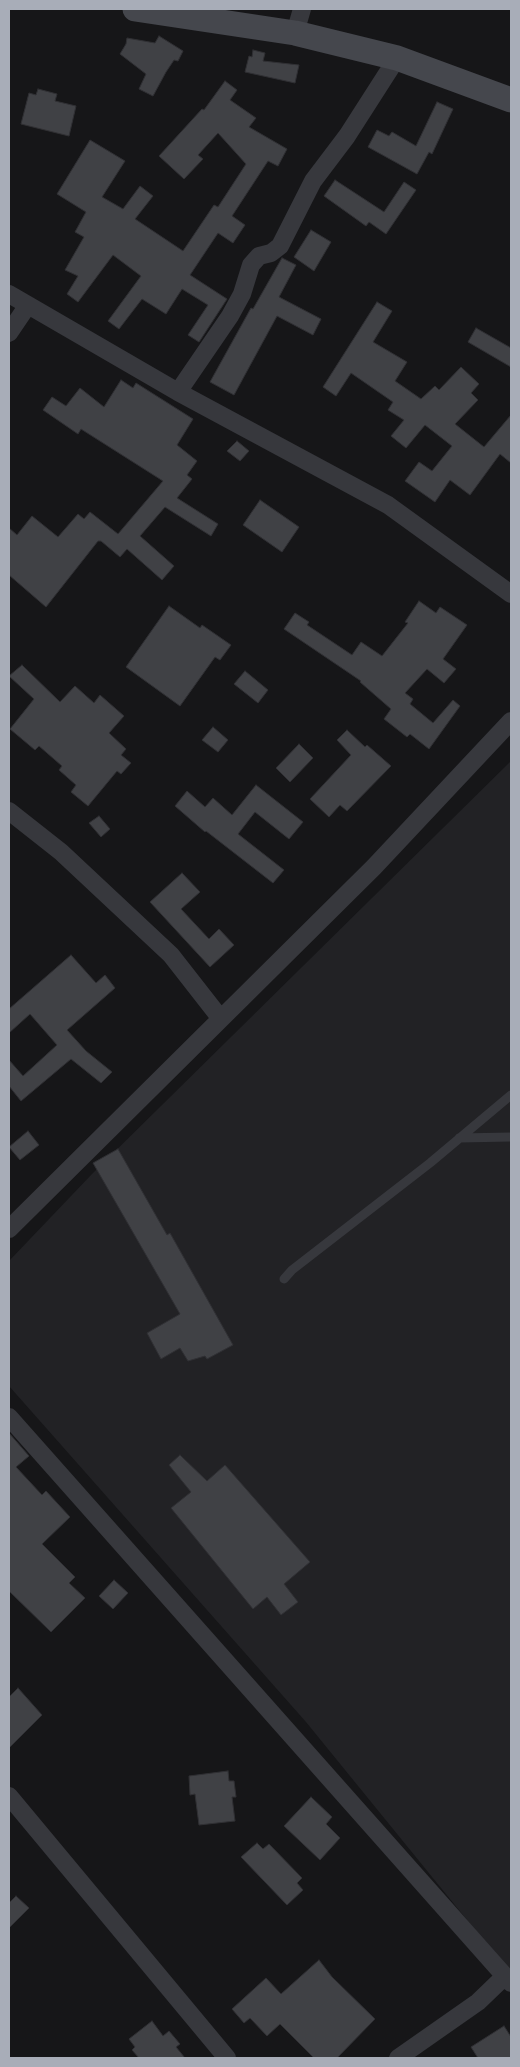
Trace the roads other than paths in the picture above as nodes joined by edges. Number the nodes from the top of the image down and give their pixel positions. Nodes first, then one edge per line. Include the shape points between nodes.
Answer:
1 (135, 9) edge
2 (302, 9) edge
3 (295, 33) junction
4 (397, 58) junction
5 (511, 100) edge
6 (9, 294) edge
7 (28, 305) junction
8 (9, 333) edge
9 (178, 392) junction
10 (511, 594) edge
11 (511, 722) edge
12 (9, 811) edge
13 (221, 1019) junction
14 (511, 1095) edge
15 (511, 1137) edge
16 (459, 1138) junction
17 (9, 1229) edge
18 (284, 1279) dead end
19 (9, 1417) edge
20 (9, 1796) edge
21 (508, 1980) edge
22 (227, 2058) edge
23 (398, 2058) edge

1 - 3 main road
2 - 3 street
3 - 4 main road
4 - 5 main road
4 - 9 street via 348,136 313,181 280,246 259,256 251,264 242,294 230,316
6 - 7 street
7 - 8 street
7 - 9 street
9 - 10 street via 388,506
11 - 13 street via 374,867
12 - 13 street via 61,852 171,955
13 - 17 street
14 - 16 lane
15 - 16 lane
16 - 18 lane
19 - 21 street
20 - 22 street
21 - 23 street

